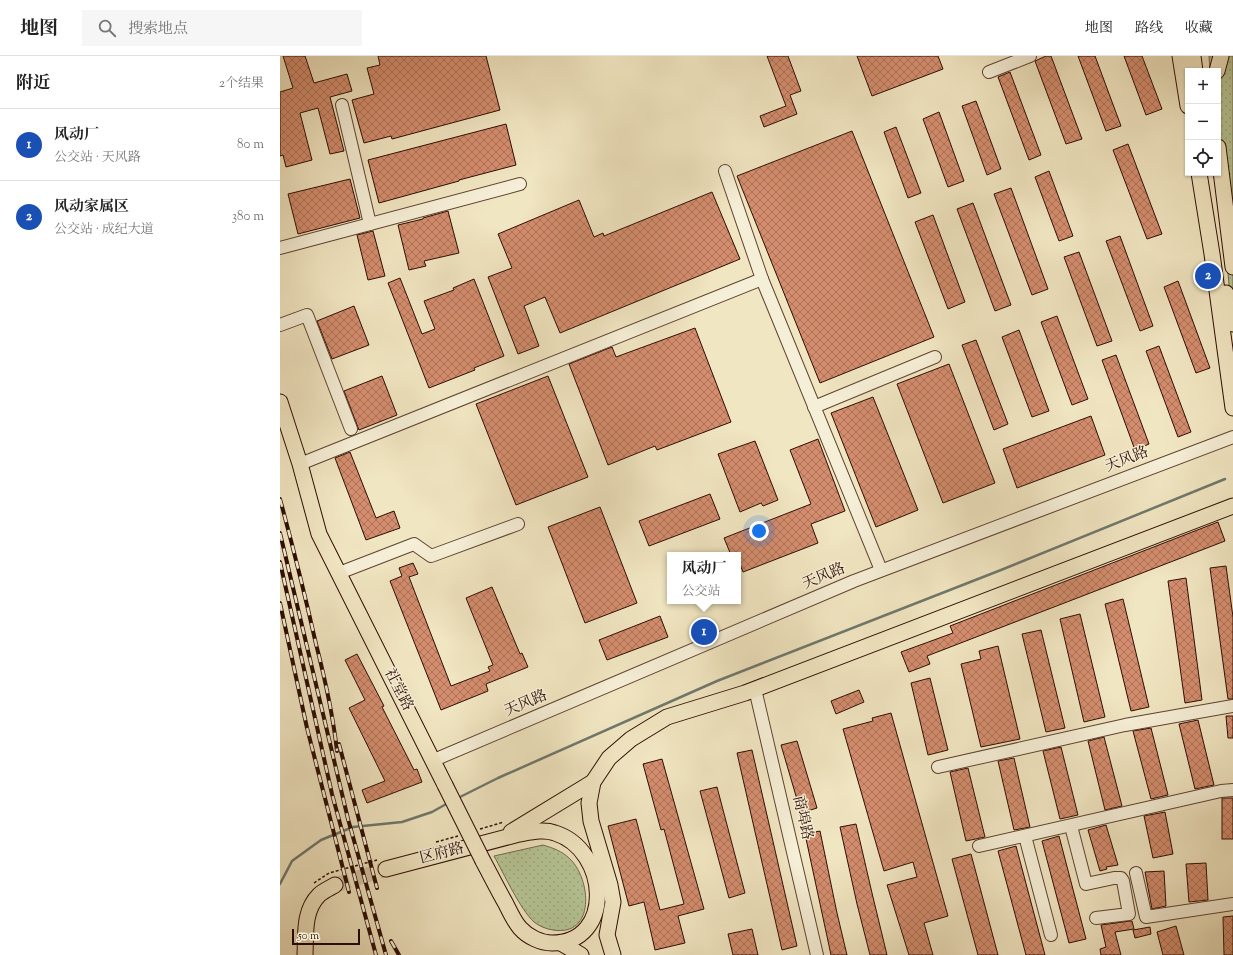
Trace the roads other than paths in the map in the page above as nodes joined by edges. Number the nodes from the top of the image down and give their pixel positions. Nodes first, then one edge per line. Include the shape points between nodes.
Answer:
1 (1030, 56) edge
2 (1180, 56) edge
3 (1192, 56) edge
4 (1221, 56) edge
5 (1194, 68) edge
6 (1217, 68) edge
7 (989, 72) dead end
8 (1188, 104) edge
9 (342, 105) dead end
10 (1221, 170) edge
11 (725, 171) dead end
12 (1199, 176) edge
13 (1209, 176) edge
14 (520, 184) dead end
15 (370, 224) junction
16 (280, 248) edge
17 (1233, 267) edge
18 (762, 279) junction
19 (1233, 324) edge
20 (280, 325) edge
21 (935, 357) dead end
22 (280, 402) edge
23 (814, 407) junction
24 (1233, 408) edge
25 (351, 429) dead end
26 (1233, 437) edge
27 (300, 464) junction
28 (1233, 506) edge
29 (518, 524) dead end
30 (881, 570) junction
31 (339, 573) junction
32 (755, 689) junction
33 (1233, 706) edge
34 (434, 760) junction
35 (938, 767) dead end
36 (593, 782) junction
37 (1233, 790) edge
38 (1071, 826) junction
39 (1025, 836) junction
40 (498, 840) junction
41 (979, 846) dead end
42 (386, 869) tunnel mouth
43 (1136, 873) dead end
44 (335, 885) tunnel mouth
45 (1233, 904) edge
46 (595, 915) junction
47 (1096, 918) dead end
48 (1051, 935) dead end
49 (607, 936) junction
50 (561, 943) junction
51 (305, 955) edge
52 (581, 955) edge
53 (613, 955) edge
54 (817, 955) edge

1 - 7 street
2 - 8 main road
3 - 5 main road
4 - 6 main road
9 - 15 street
10 - 17 main road
11 - 18 street
12 - 24 main road
13 - 19 main road via 1226,293
14 - 15 street
15 - 16 street
18 - 23 street
18 - 27 street
20 - 25 street via 307,315
21 - 23 street
22 - 27 main road, 社堂路
23 - 30 street
26 - 30 street, 天风路
27 - 31 main road, 社堂路 via 319,534
28 - 32 main road
29 - 31 street via 431,556 414,544
30 - 34 street, 天风路
31 - 34 main road, 社堂路
32 - 36 main road via 667,717 631,739 609,758
32 - 54 street, 商埠路
33 - 35 street via 1125,725
34 - 50 main road, 社堂路, bridge via 483,861 520,928 532,938 546,943
36 - 40 main road
36 - 49 main road via 589,803 591,821 613,902
37 - 38 street
38 - 39 street
38 - 47 street via 1086,884 1114,878 1121,878 1123,881 1129,914
39 - 41 street
39 - 48 street
40 - 42 main road, 区府路
40 - 46 main road, 区府路 via 537,831 554,832 569,838 582,849 591,863 597,883 598,900
43 - 45 street via 1146,917
44 - 51 main road via 320,894 313,902 307,916
46 - 49 main road
46 - 50 main road via 587,928 575,938
49 - 53 main road
50 - 52 main road

